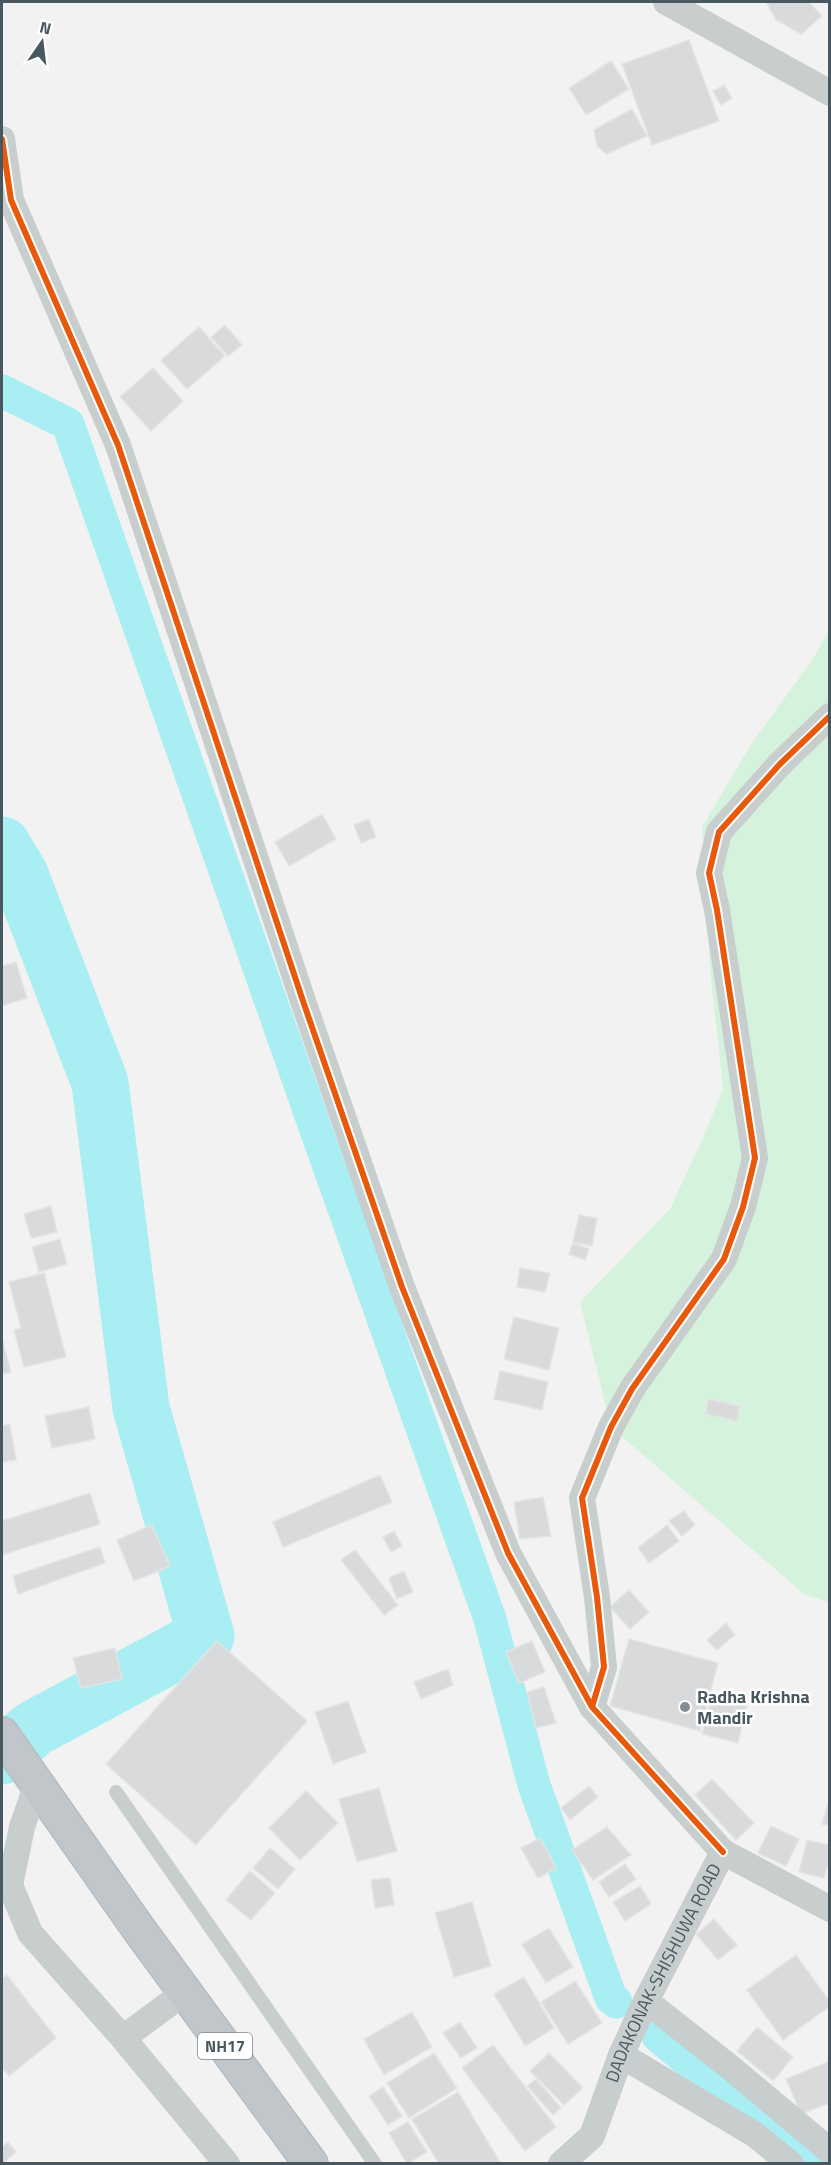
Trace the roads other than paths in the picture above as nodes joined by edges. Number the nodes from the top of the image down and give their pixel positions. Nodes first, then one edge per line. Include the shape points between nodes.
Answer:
1 (666, 2) edge
2 (830, 93) edge
3 (2, 139) edge
4 (830, 716) edge
5 (592, 1707) junction
6 (2, 1734) edge
7 (37, 1785) junction
8 (116, 1792) dead end
9 (723, 1852) junction
10 (830, 1909) edge
11 (186, 1992) junction
12 (646, 2001) junction
13 (123, 2038) junction
14 (621, 2055) junction
15 (830, 2151) edge
16 (227, 2163) edge
17 (311, 2163) edge
18 (375, 2163) edge
19 (561, 2163) edge
20 (791, 2163) edge

1 - 2 street
3 - 5 street via 11,200 118,445 402,1287 508,1553
4 - 5 street via 719,832 709,873 755,1158 743,1208 724,1258 632,1389 611,1427 582,1498 604,1667
5 - 9 street
6 - 7 highway, NH17
7 - 11 highway, NH17
7 - 13 street via 22,1827 10,1885 30,1933
8 - 18 lane
9 - 10 street, DADAKONAK-SHISHUWA ROAD
9 - 12 street, DADAKONAK-SHISHUWA ROAD
11 - 13 street
11 - 17 highway, NH17
12 - 14 street, DADAKONAK-SHISHUWA ROAD
12 - 15 street
13 - 16 street
14 - 19 street, DADAKONAK-SHISHUWA ROAD via 592,2136
14 - 20 street via 754,2134

